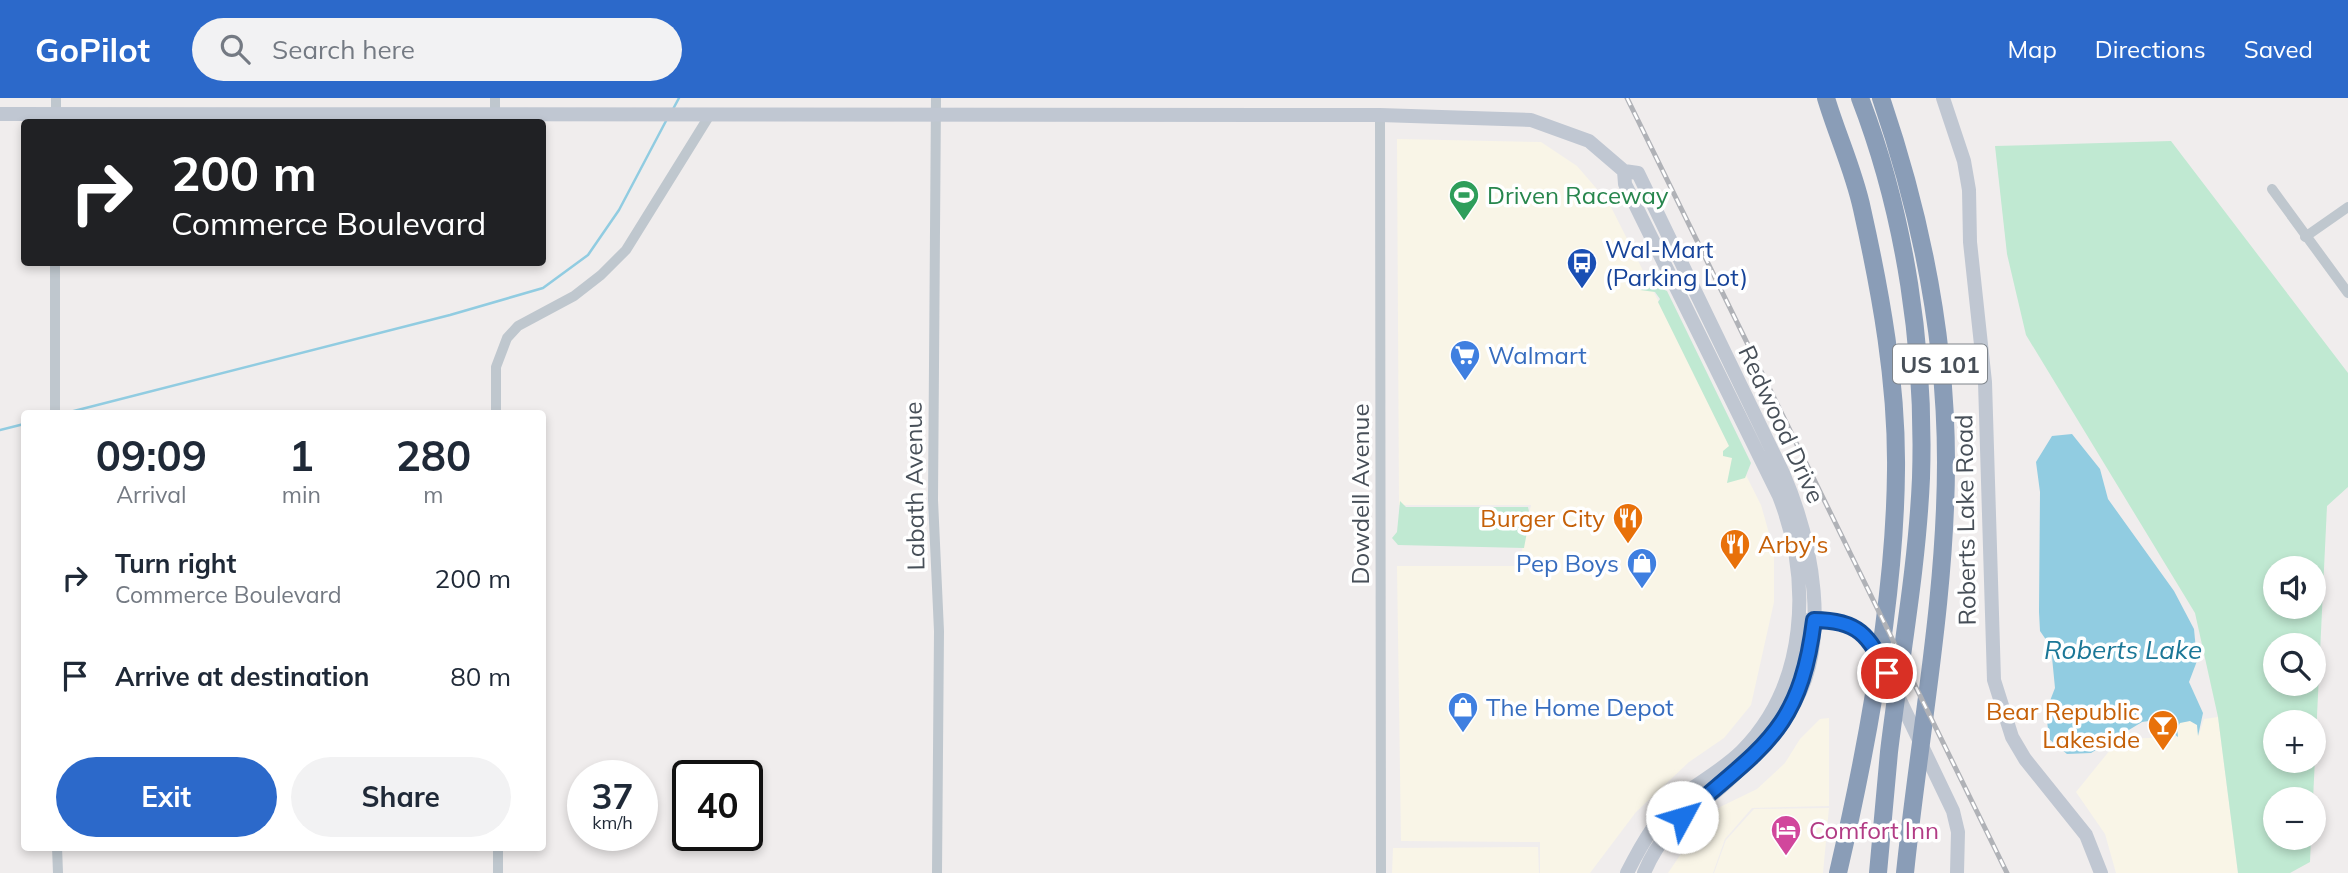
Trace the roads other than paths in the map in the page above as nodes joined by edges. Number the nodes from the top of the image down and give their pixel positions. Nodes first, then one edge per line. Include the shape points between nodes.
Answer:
1 (56, 98) edge
2 (936, 98) edge
3 (1860, 98) edge
4 (1881, 98) edge
5 (1943, 98) edge
6 (1827, 104) edge
7 (495, 111) edge
8 (704, 113) junction
9 (0, 114) edge
10 (936, 114) junction
11 (1380, 115) junction
12 (56, 118) edge
13 (1624, 171) junction
14 (2272, 189) dead end
15 (2348, 207) edge
16 (2305, 237) junction
17 (55, 266) edge
18 (2348, 293) edge
19 (55, 410) edge
20 (496, 410) edge
21 (1797, 620) junction
22 (1814, 620) junction
23 (1786, 704) junction
24 (57, 851) edge
25 (498, 851) edge
26 (1644, 855) junction
27 (58, 873) edge
28 (498, 873) edge
29 (937, 873) edge
30 (1381, 873) edge
31 (1627, 873) edge
32 (1644, 873) edge
33 (1838, 873) edge
34 (1878, 873) edge
35 (1905, 873) edge
36 (1957, 873) edge
37 (2101, 873) edge

1 - 12 street
2 - 10 street, Labath Avenue
3 - 34 highway, US 101 via 1897,221 1919,370 1921,480
4 - 35 highway, US 101 via 1915,209 1936,317 1946,463 1933,636
5 - 37 street, Roberts Lake Road via 1969,190 1985,382 1994,680 2012,737 2086,835
6 - 33 highway via 1862,206 1882,307 1896,469 1892,557 1870,714
7 - 8 street, Redwood Drive
7 - 12 street, Redwood Drive
8 - 10 street, Redwood Drive
8 - 20 street via 626,250 574,296 518,326 507,338 496,367
9 - 12 street, Redwood Drive
10 - 11 street, Redwood Drive
10 - 29 street, Labath Avenue via 933,500 939,631
11 - 13 street, Redwood Drive via 1531,120 1589,141
11 - 30 street, Dowdell Avenue
13 - 21 street, Redwood Drive via 1625,184 1789,521 1796,549
13 - 22 street, Redwood Drive via 1638,173 1800,513 1811,559
14 - 16 street
15 - 16 street
16 - 18 street
17 - 19 street
21 - 22 street
21 - 23 street, Redwood Drive
22 - 23 street, Redwood Drive via 1808,664
22 - 36 street via 1848,623 1875,648 1953,811 1958,832
23 - 26 street, Redwood Drive
24 - 27 street
25 - 28 street
26 - 31 street, Redwood Drive
26 - 32 street, Redwood Drive

